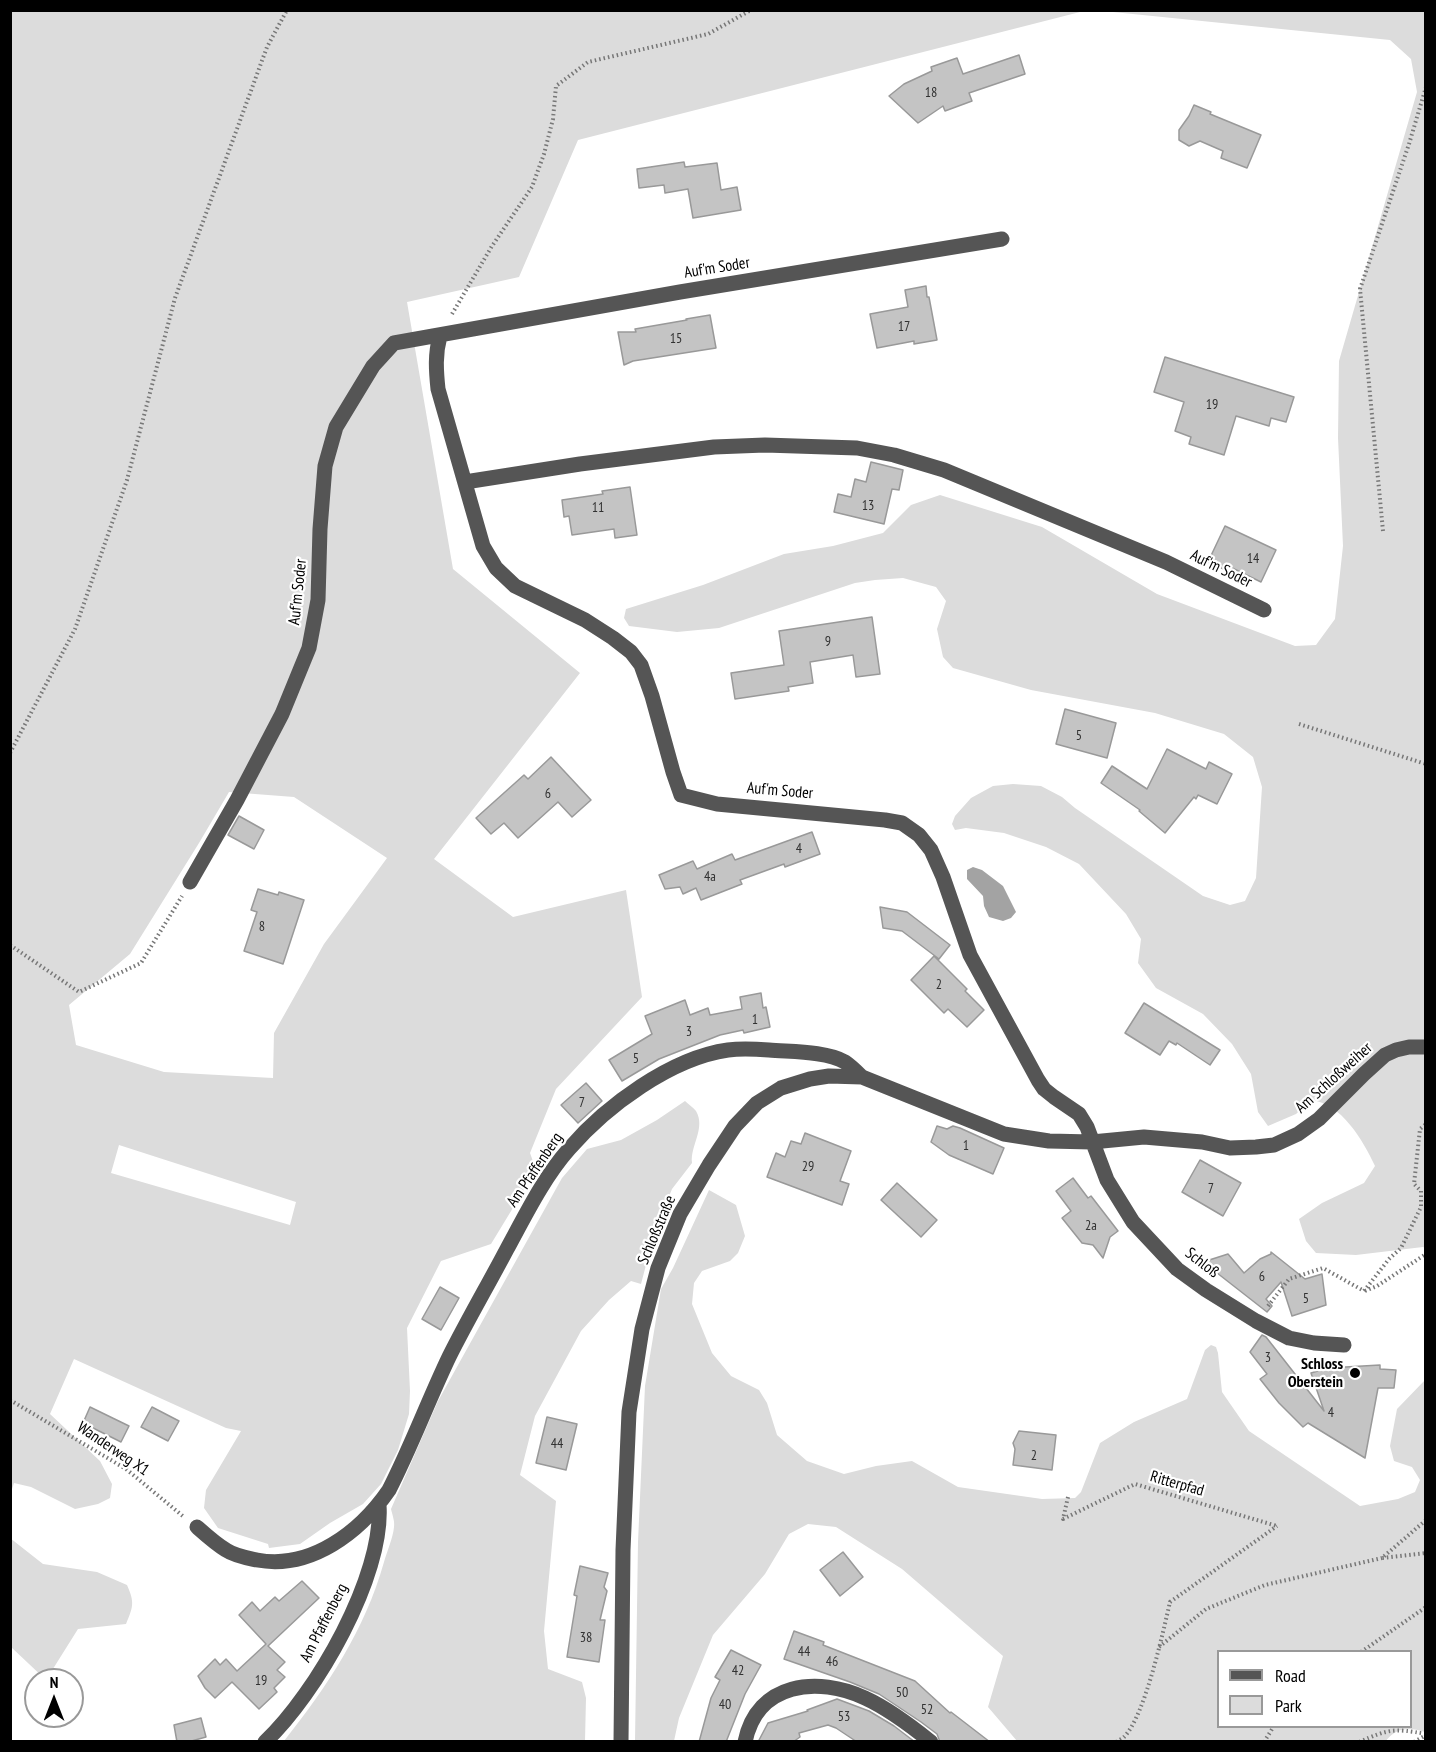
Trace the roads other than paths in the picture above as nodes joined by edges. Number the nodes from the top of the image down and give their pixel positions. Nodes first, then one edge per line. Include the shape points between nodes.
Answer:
1 (1002, 239) dead end
2 (440, 336) junction
3 (465, 482) junction
4 (1264, 610) dead end
5 (190, 882) road end
6 (1425, 1047) edge
7 (862, 1077) junction
8 (1092, 1142) junction
9 (1344, 1345) dead end
10 (379, 1505) junction
11 (196, 1527) road end
12 (265, 1742) edge
13 (621, 1742) edge
14 (745, 1742) edge
15 (931, 1742) edge

1 - 2 street, Auf'm Soder
2 - 3 street, Auf'm Soder via 435,363 438,389
2 - 5 street, Auf'm Soder via 394,343 373,366 336,427 325,466 318,600 309,648 282,714
3 - 4 street, Auf'm Soder via 714,447 857,448 944,470 1166,562
3 - 8 street, Auf'm Soder via 483,546 496,568 515,586 613,638 641,665 681,795 717,804 885,820 902,823 919,835 943,877 969,955 1038,1080 1078,1114
6 - 8 street, Am Schloßweiher via 1402,1048 1385,1055 1319,1119 1274,1145 1230,1148 1144,1137
7 - 8 street, Schloßstraße via 1004,1134
7 - 10 street, Am Pfaffenberg via 833,1057 759,1049 729,1050 705,1055 646,1083 590,1127 568,1149 525,1215 449,1357 399,1470
7 - 13 street, Schloßstraße via 810,1079 782,1088 758,1102 735,1126 709,1165 680,1214 658,1268 642,1329 629,1412
8 - 9 street, Schloß via 1107,1180 1133,1222 1177,1269 1289,1338
10 - 11 street, Am Pfaffenberg via 332,1545 290,1561 267,1562 227,1551
10 - 12 street, Am Pfaffenberg via 374,1550 352,1613 313,1683
14 - 15 street via 756,1714 769,1698 808,1686 866,1698 900,1717

